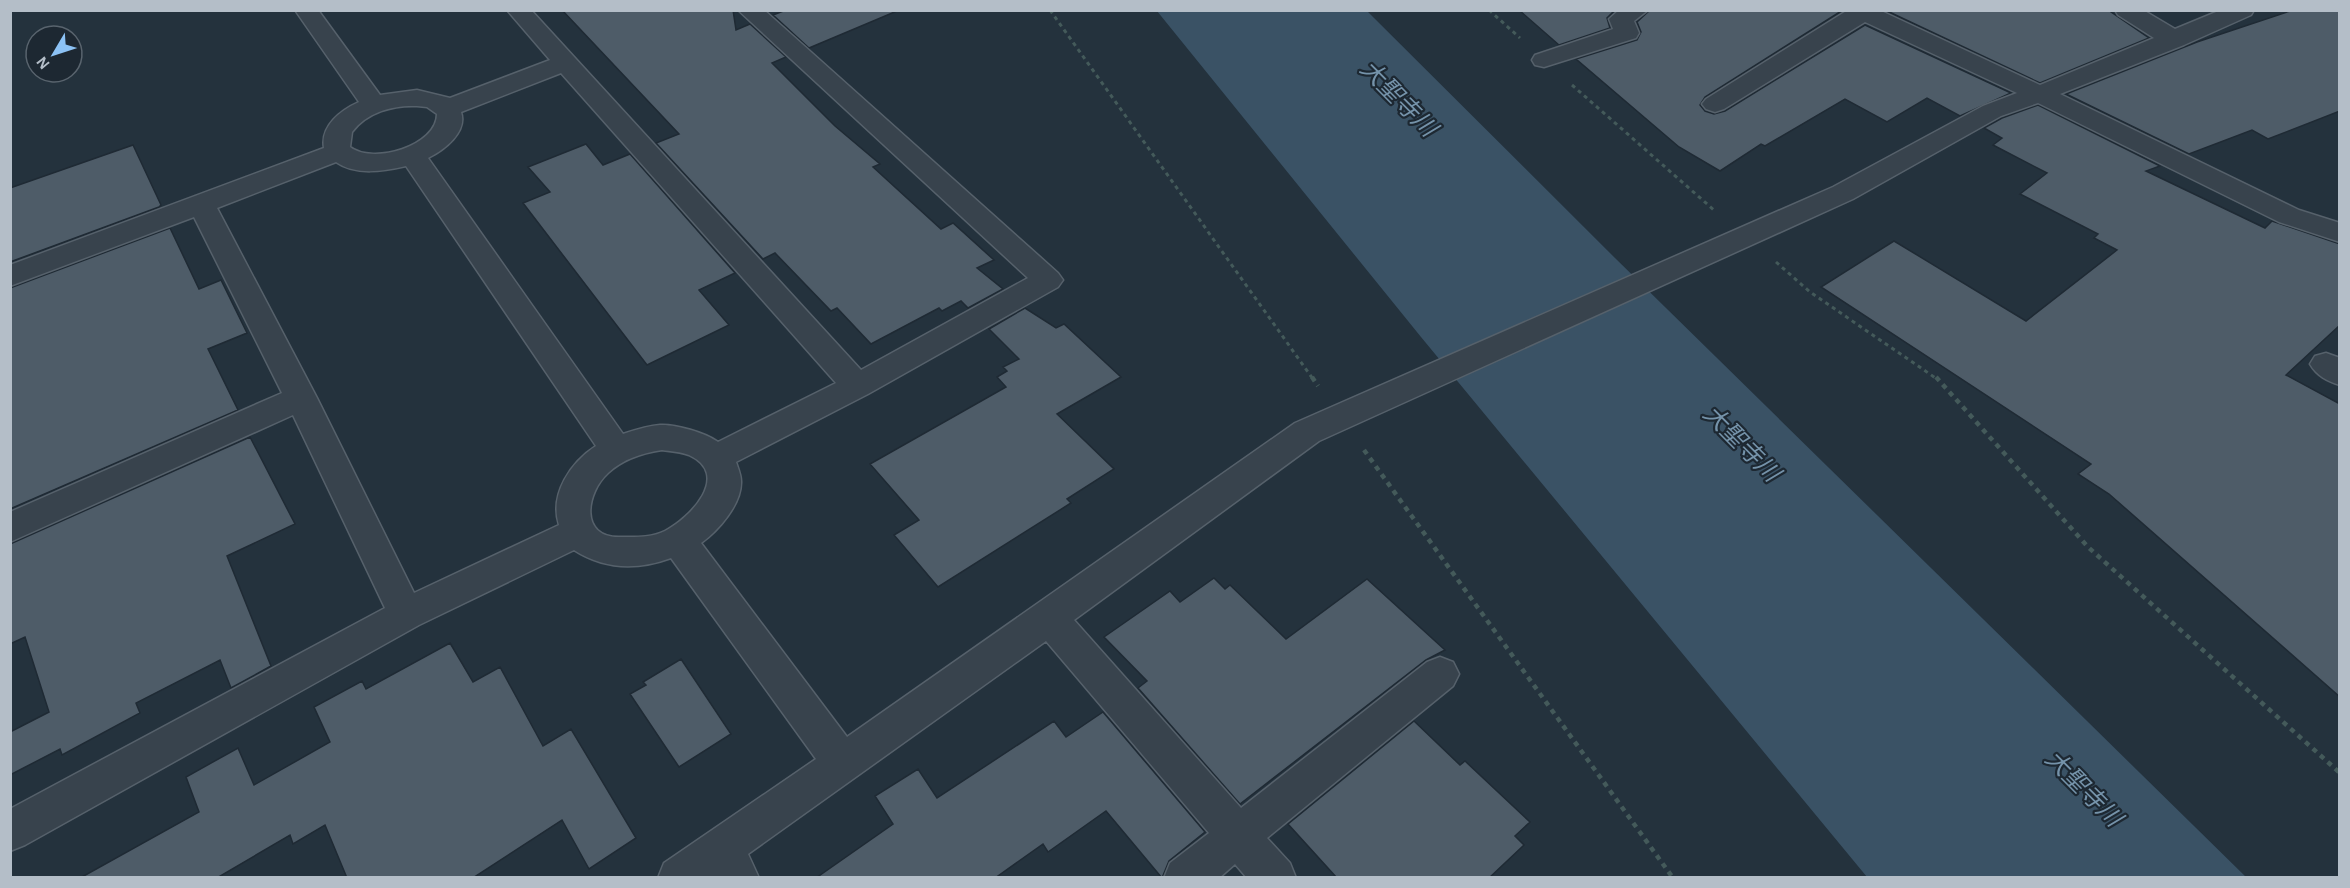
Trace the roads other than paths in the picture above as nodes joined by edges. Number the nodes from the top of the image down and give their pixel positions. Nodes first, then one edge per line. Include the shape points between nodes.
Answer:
1 (306, 10) edge
2 (518, 10) edge
3 (749, 10) edge
4 (1637, 10) edge
5 (2126, 10) edge
6 (2243, 10) edge
7 (1861, 12) edge
8 (2175, 39) junction
9 (1544, 60) road end
10 (566, 63) junction
11 (2039, 94) junction
12 (1715, 104) dead end
13 (374, 105) junction
14 (447, 108) junction
15 (338, 152) junction
16 (412, 155) junction
17 (201, 203) junction
18 (2340, 233) edge
19 (10, 276) edge
20 (857, 386) junction
21 (301, 398) junction
22 (616, 450) junction
23 (717, 457) junction
24 (10, 528) edge
25 (579, 531) junction
26 (680, 541) junction
27 (406, 614) junction
28 (1049, 618) junction
29 (1440, 674) dead end
30 (842, 762) junction
31 (10, 831) edge
32 (1238, 835) junction
33 (730, 863) edge
34 (679, 878) edge
35 (1185, 878) edge
36 (1275, 878) edge

1 - 13 street
2 - 10 street
3 - 20 street via 1048,279
4 - 9 street via 1621,20 1627,33
5 - 8 street
6 - 8 street
7 - 11 street
7 - 12 street
8 - 11 street
10 - 14 street
10 - 20 street
11 - 18 street via 2289,216
11 - 28 street via 1992,111 1844,193 1307,432
13 - 14 street via 409,98 438,102
13 - 15 street via 343,124 335,136
14 - 16 street via 451,117 445,132 429,147
15 - 16 street via 354,161 372,164
15 - 17 street
16 - 22 street
17 - 19 street
17 - 21 street
20 - 23 street
21 - 24 street
21 - 27 street
22 - 23 street via 638,441 673,437 703,445
22 - 25 street via 595,465 580,483 572,503
23 - 26 street via 724,472 724,490 701,526
25 - 26 street via 584,539 602,549 627,554 653,551
25 - 27 street
26 - 30 street
27 - 31 street
28 - 30 street
28 - 32 street
29 - 32 street
30 - 33 street
32 - 35 street
32 - 36 street
33 - 34 street

